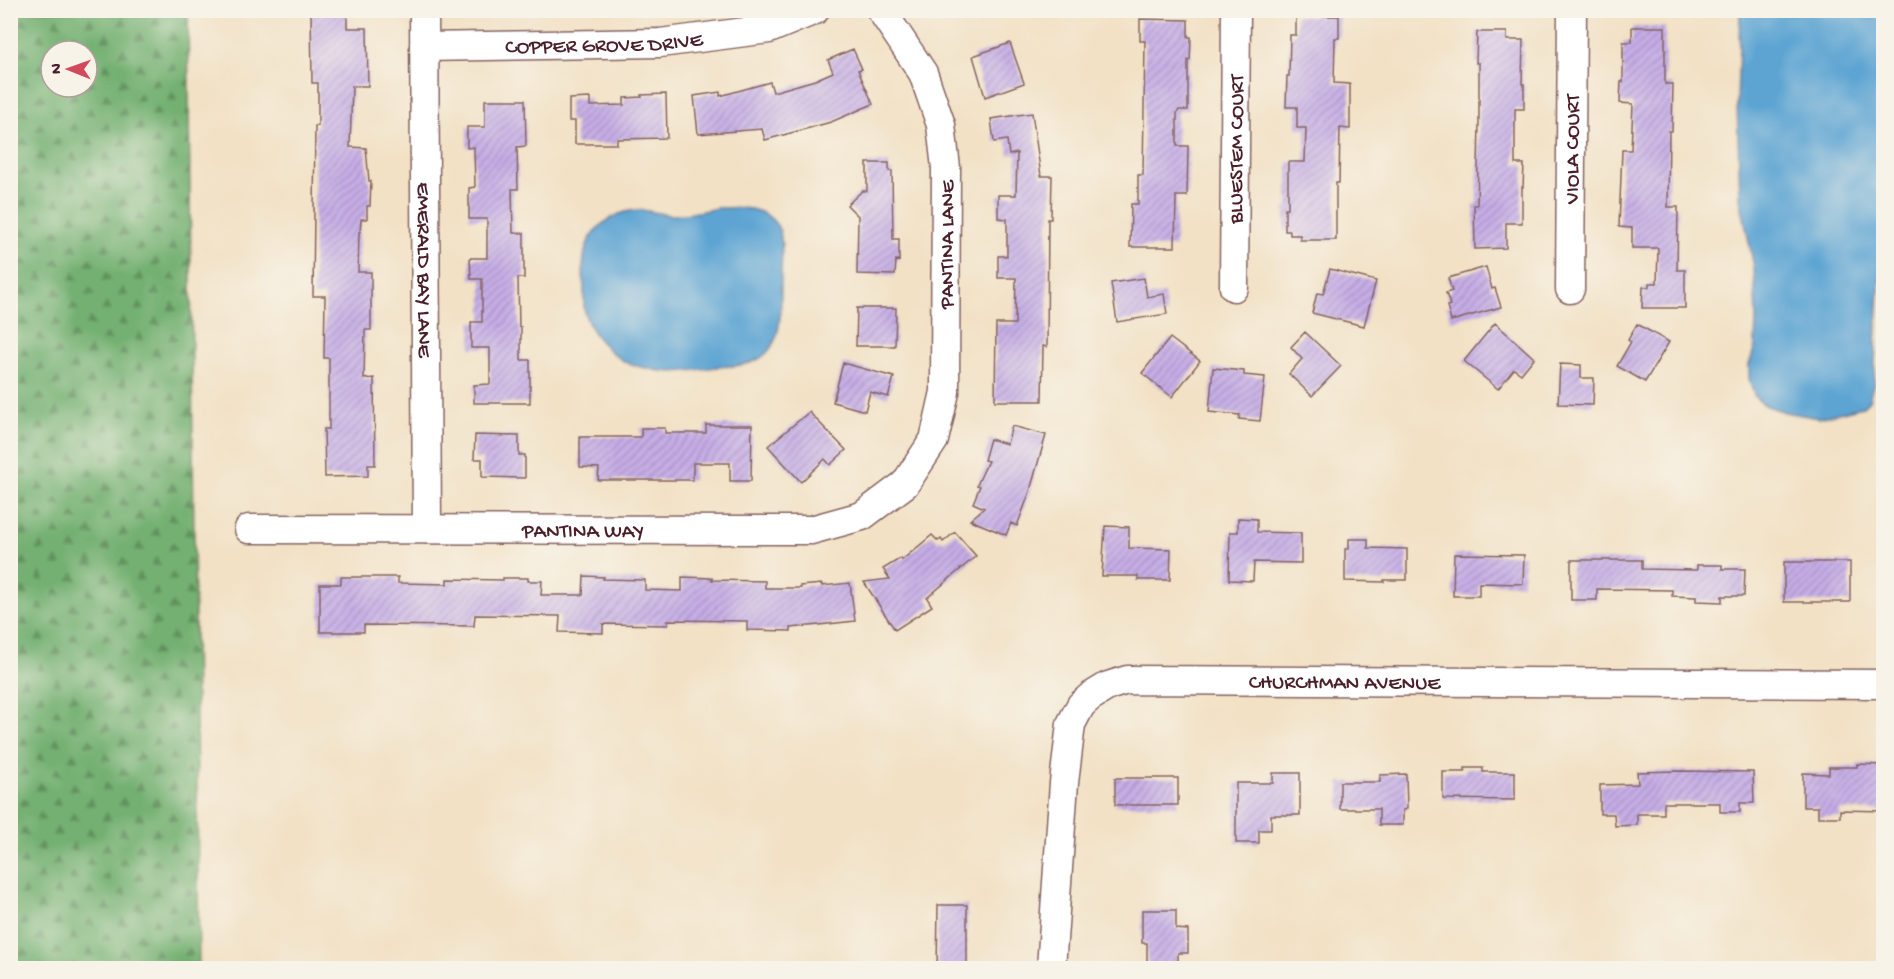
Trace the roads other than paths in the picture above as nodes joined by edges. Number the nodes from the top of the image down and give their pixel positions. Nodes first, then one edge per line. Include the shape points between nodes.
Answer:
1 (424, 10) edge
2 (815, 10) edge
3 (881, 10) edge
4 (1236, 10) edge
5 (1572, 10) edge
6 (424, 47) junction
7 (1234, 287) dead end
8 (1570, 290) dead end
9 (905, 484) joint
10 (249, 529) dead end
11 (427, 529) junction
12 (1884, 684) edge
13 (1051, 969) edge

1 - 6 street, EMERALD BAY LANE
2 - 6 street, COPPER GROVE DRIVE via 769,29 660,43
3 - 9 street, PANTINA LANE via 923,73 941,125 946,168 945,392 934,440
4 - 7 street, BLUESTEM COURT
5 - 8 street, VIOLA COURT
6 - 11 street, EMERALD BAY LANE
9 - 11 street, PANTINA WAY via 862,516 812,530
10 - 11 street, PANTINA WAY
12 - 13 street, CHURCHMAN AVENUE via 1118,682 1081,705 1071,724

